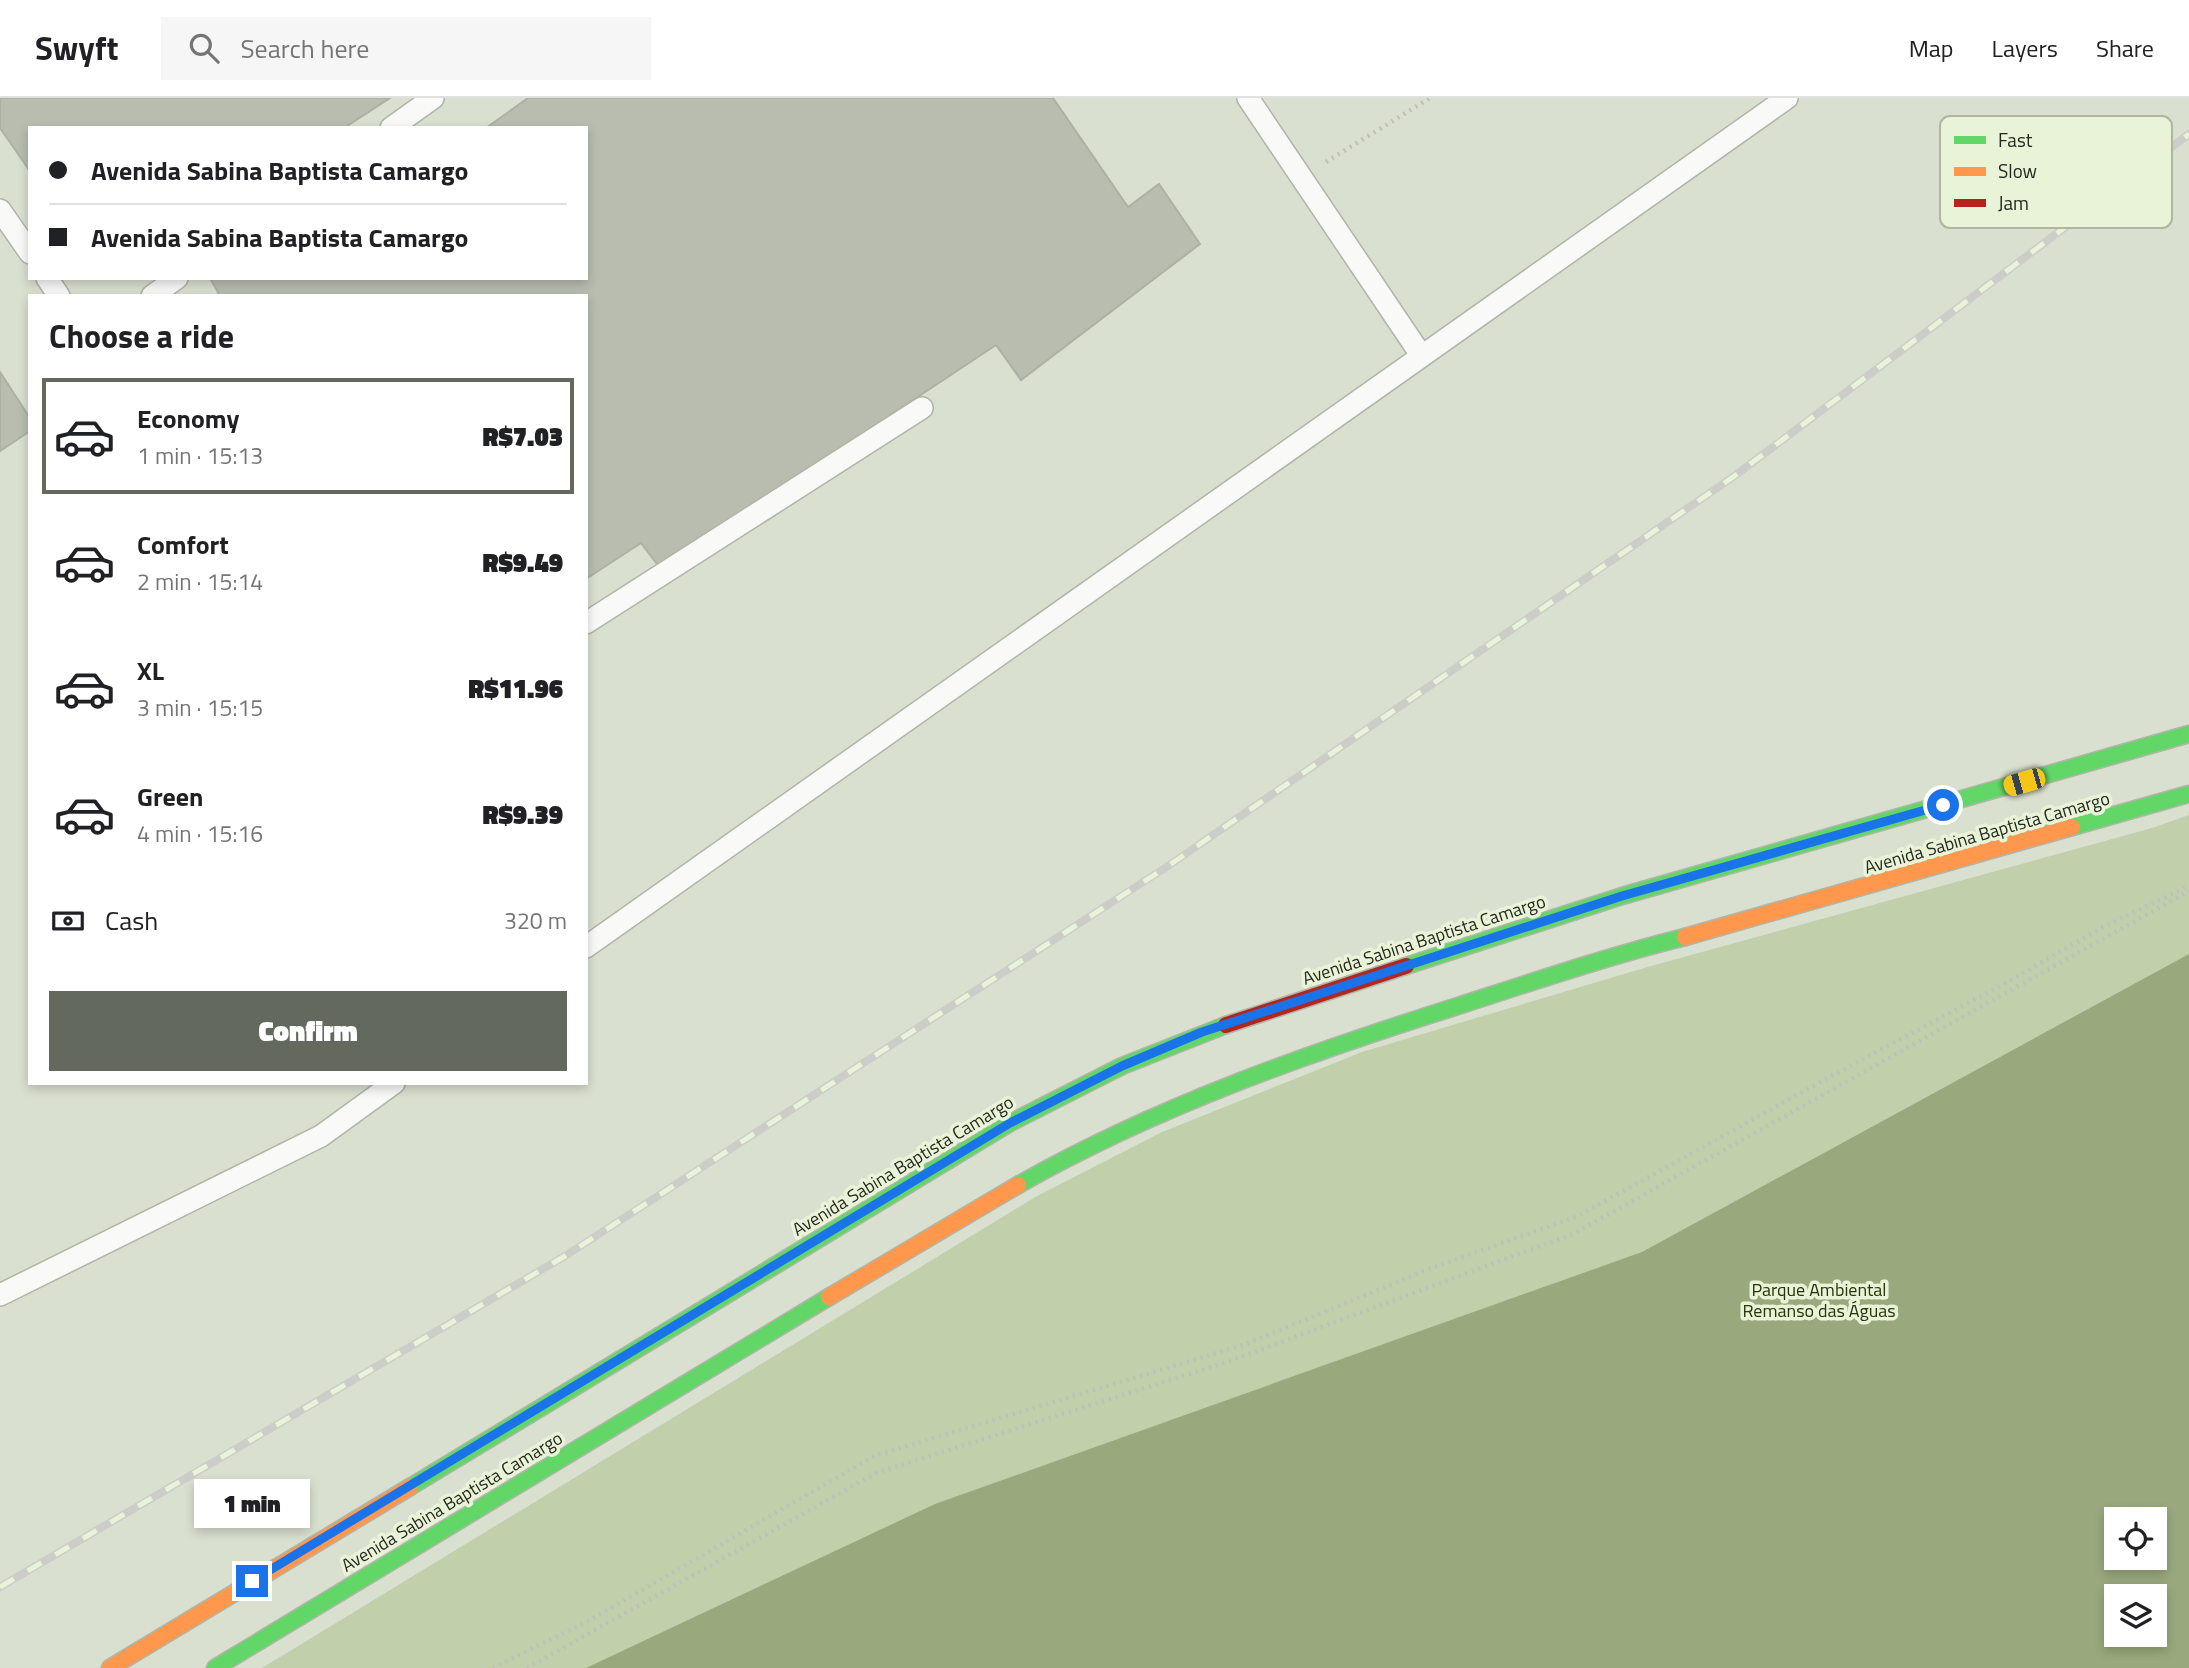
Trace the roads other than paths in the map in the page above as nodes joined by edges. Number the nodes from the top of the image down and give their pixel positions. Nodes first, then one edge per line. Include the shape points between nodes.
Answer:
1 (433, 98) edge
2 (1248, 98) edge
3 (1787, 98) edge
4 (394, 126) edge
5 (0, 210) edge
6 (28, 250) edge
7 (174, 280) edge
8 (155, 294) edge
9 (1421, 355) junction
10 (922, 408) dead end
11 (588, 622) edge
12 (2189, 734) edge
13 (2189, 794) edge
14 (588, 946) edge
15 (391, 1085) edge
16 (0, 1295) edge
17 (110, 1668) edge
18 (215, 1668) edge

1 - 4 lane
2 - 9 lane
3 - 9 lane
5 - 6 lane
7 - 8 lane
9 - 14 lane
10 - 11 lane
12 - 17 main road, Avenida Sabina Baptista Camargo via 1622,896 1202,1032 1122,1066 1010,1123
13 - 18 main road, Avenida Sabina Baptista Camargo via 1634,950 1364,1036 1160,1113 1078,1151 942,1229
15 - 16 lane via 321,1136

